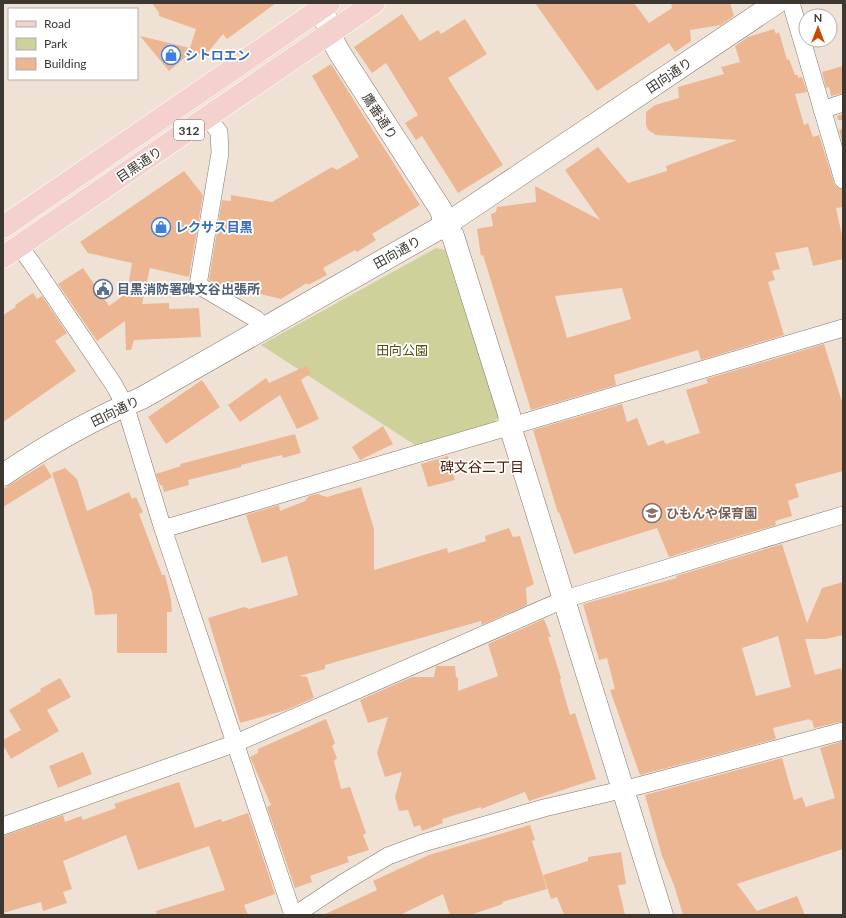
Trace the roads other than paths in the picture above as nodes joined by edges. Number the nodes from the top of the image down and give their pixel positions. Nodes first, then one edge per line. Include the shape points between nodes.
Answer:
1 (374, 3) edge
2 (776, 3) edge
3 (791, 3) edge
4 (323, 4) edge
5 (329, 32) junction
6 (843, 103) edge
7 (822, 110) junction
8 (208, 118) junction
9 (843, 180) edge
10 (445, 225) junction
11 (3, 227) edge
12 (11, 252) edge
13 (264, 327) junction
14 (843, 328) edge
15 (125, 405) junction
16 (510, 426) junction
17 (3, 475) edge
18 (843, 515) edge
19 (163, 529) junction
20 (564, 599) junction
21 (843, 730) edge
22 (236, 743) junction
23 (623, 789) junction
24 (3, 826) edge
25 (294, 915) edge
26 (662, 915) edge

1 - 5 main road, 目黒通り / 312
2 - 10 street, 田向通り
3 - 7 street
4 - 5 street, 鷹番通り
4 - 11 main road, 目黒通り / 312
5 - 8 main road, 目黒通り / 312
5 - 10 street, 鷹番通り via 339,52 441,210
6 - 7 street
7 - 9 street
8 - 12 main road, 目黒通り / 312
8 - 13 street via 219,132 220,153 198,285 256,319
10 - 13 street, 田向通り
10 - 16 street, 鷹番通り via 453,236
12 - 15 street via 114,385
13 - 15 street, 田向通り via 142,398
14 - 16 street
15 - 17 street, 田向通り via 34,454
15 - 19 street
16 - 19 street
16 - 20 street, 鷹番通り
18 - 20 street
19 - 22 street
20 - 22 street
20 - 23 street, 鷹番通り
21 - 23 street
22 - 24 street
22 - 25 street
23 - 25 street via 544,808 422,843 388,856
23 - 26 street, 鷹番通り

